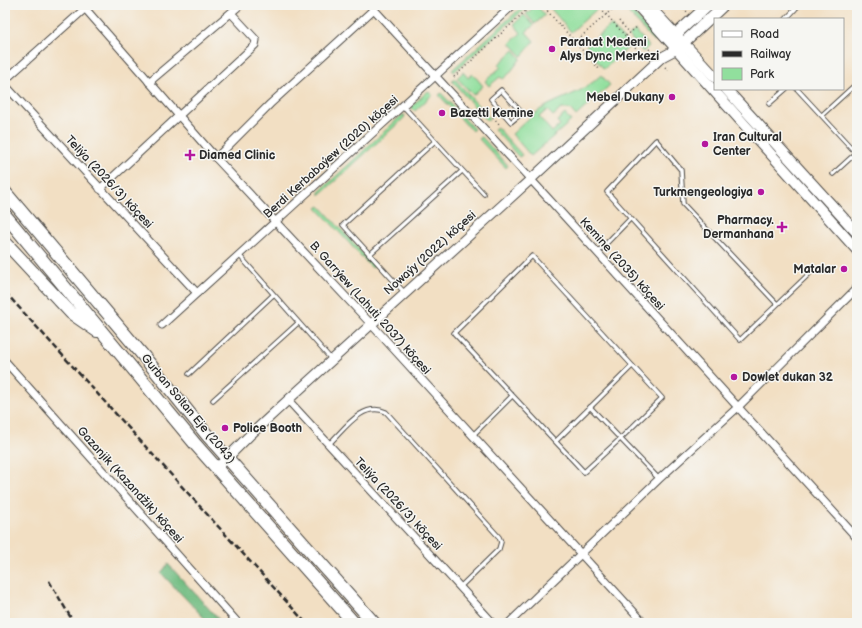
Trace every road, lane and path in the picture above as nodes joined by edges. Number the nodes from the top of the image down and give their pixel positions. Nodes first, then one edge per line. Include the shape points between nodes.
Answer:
1 (240, 5) edge
2 (435, 5) edge
3 (444, 5) edge
4 (514, 5) edge
5 (532, 5) edge
6 (542, 5) edge
7 (553, 5) edge
8 (598, 5) edge
9 (617, 5) edge
10 (637, 5) edge
11 (648, 5) edge
12 (681, 5) edge
13 (688, 5) edge
14 (708, 5) edge
15 (724, 5) edge
16 (798, 5) edge
17 (85, 6) edge
18 (374, 6) edge
19 (684, 9) junction
20 (547, 10) junction
21 (231, 13) junction
22 (688, 13) dead end
23 (606, 15) junction
24 (787, 18) edge
25 (619, 20) dead end
26 (636, 27) dead end
27 (630, 33) junction
28 (626, 36) junction
29 (673, 38) junction
30 (575, 42) junction
31 (680, 46) junction
32 (649, 49) dead end
33 (652, 52) dead end
34 (642, 56) dead end
35 (662, 57) junction
36 (665, 67) dead end
37 (600, 70) dead end
38 (668, 70) dead end
39 (454, 76) dead end
40 (714, 76) edge
41 (436, 77) junction
42 (5, 80) edge
43 (149, 82) junction
44 (857, 83) edge
45 (5, 85) edge
46 (714, 85) edge
47 (718, 90) edge
48 (727, 90) edge
49 (785, 90) edge
50 (798, 90) edge
51 (491, 99) joint
52 (769, 104) dead end
53 (403, 106) junction
54 (179, 115) junction
55 (822, 115) junction
56 (493, 117) dead end
57 (499, 124) dead end
58 (435, 141) junction
59 (857, 153) edge
60 (216, 158) junction
61 (462, 171) junction
62 (833, 174) dead end
63 (530, 180) junction
64 (100, 189) junction
65 (5, 192) edge
66 (484, 194) dead end
67 (5, 215) edge
68 (630, 219) junction
69 (276, 222) junction
70 (857, 234) edge
71 (5, 242) edge
72 (857, 250) edge
73 (597, 253) junction
74 (239, 255) junction
75 (369, 255) junction
76 (809, 274) dead end
77 (857, 288) edge
78 (197, 293) junction
79 (405, 293) junction
80 (273, 295) junction
81 (777, 304) junction
82 (298, 323) junction
83 (371, 324) junction
84 (162, 325) dead end
85 (108, 338) junction
86 (332, 360) junction
87 (5, 361) edge
88 (632, 366) junction
89 (189, 374) dead end
90 (512, 396) junction
91 (213, 400) dead end
92 (288, 400) junction
93 (590, 407) junction
94 (738, 408) junction
95 (472, 436) junction
96 (620, 439) junction
97 (556, 441) junction
98 (328, 445) junction
99 (228, 458) junction
100 (217, 468) junction
101 (659, 479) junction
102 (857, 538) edge
103 (581, 554) junction
104 (460, 587) junction
105 (238, 623) edge
106 (354, 623) edge
107 (374, 623) edge
108 (493, 623) edge
109 (509, 623) edge
110 (644, 623) edge

1 - 21 street
2 - 3 lane
4 - 41 street, Berdi Kerbabaýew (2020) köçesi
5 - 39 path
6 - 20 path
7 - 20 path
8 - 23 path
9 - 23 path
10 - 29 main road
11 - 29 main road
12 - 19 path
13 - 19 path
14 - 29 main road, Nowaýy (2022) köçesi
15 - 31 main road, Nowaýy (2022) köçesi
16 - 24 lane
17 - 42 street
17 - 43 street, B. Garrýew (Lahuti, 2037) köçesi
18 - 41 street, Kemine (2035) köçesi
18 - 60 street
19 - 22 path
20 - 30 path
21 - 43 street
21 - 54 street via 256,40 254,44
23 - 28 path
23 - 30 path
25 - 27 path
26 - 27 path
27 - 28 path
28 - 34 path
29 - 31 main road
29 - 35 street, Nowaýy (2022) köçesi
30 - 37 path
31 - 35 street, Nowaýy (2022) köçesi
31 - 40 main road
31 - 46 main road
32 - 33 path
35 - 63 street, Nowaýy (2022) köçesi
36 - 38 path
41 - 53 street, Berdi Kerbabaýew (2020) köçesi
41 - 63 street, Kemine (2035) köçesi
43 - 54 street, B. Garrýew (Lahuti, 2037) köçesi
44 - 55 lane
45 - 64 street, Teliýa (2026/3) köçesi
47 - 72 main road
48 - 70 main road
49 - 52 lane
50 - 55 lane
51 - 51 lane via 501,90 522,113 511,122
53 - 58 lane
53 - 69 street, Berdi Kerbabaýew (2020) köçesi
54 - 60 street, B. Garrýew (Lahuti, 2037) köçesi
54 - 64 street
55 - 59 lane
56 - 57 path
58 - 61 lane
58 - 75 lane via 343,225
59 - 62 lane
60 - 69 street, B. Garrýew (Lahuti, 2037) köçesi
61 - 66 lane
61 - 75 lane
63 - 73 street, Kemine (2035) köçesi
63 - 79 street, Nowaýy (2022) köçesi
64 - 78 street, Teliýa (2026/3) köçesi
65 - 99 highway, Gurban Soltan Eje (2043)
67 - 85 highway, Gurban Soltan Eje (2043)
68 - 73 lane
68 - 81 lane via 740,340
68 - 81 lane via 606,192 656,140 681,170 683,204
69 - 74 street, Berdi Kerbabaýew (2020) köçesi
69 - 83 street, B. Garrýew (Lahuti, 2037) köçesi
71 - 85 highway via 71,313
73 - 94 street, Kemine (2035) köçesi
74 - 78 street, Berdi Kerbabaýew (2020) köçesi
74 - 80 lane
75 - 79 lane
76 - 81 lane
77 - 94 street
78 - 84 street, Berdi Kerbabaýew (2020) köçesi
79 - 83 street, Nowaýy (2022) köçesi
80 - 82 lane
80 - 89 lane
82 - 86 lane
82 - 91 lane
83 - 86 street, Nowaýy (2022) köçesi
83 - 95 street, B. Garrýew (Lahuti, 2037) köçesi
85 - 100 highway, Gurban Soltan Eje (2043)
86 - 92 street, Nowaýy (2022) köçesi
87 - 105 street, Gazanjik (Kazandžik) köçesi
88 - 90 lane via 532,256 454,333
88 - 93 lane
88 - 96 lane via 662,398
90 - 95 lane
90 - 97 lane
92 - 98 street, Teliýa (2026/3) köçesi
92 - 99 street, Nowaýy (2022) köçesi
93 - 96 lane
93 - 97 lane
94 - 101 street
94 - 102 street, Kemine (2035) köçesi
95 - 103 street, B. Garrýew (Lahuti, 2037) köçesi
96 - 97 lane via 584,472
96 - 101 lane
98 - 104 street, Teliýa (2026/3) köçesi
98 - 104 lane via 356,416 379,409 386,412 499,537 499,549
99 - 100 street, Nowaýy (2022) köçesi
99 - 107 highway, Gurban Soltan Eje (2043)
100 - 106 highway, Gurban Soltan Eje (2043)
101 - 103 street
103 - 109 street
103 - 110 street, B. Garrýew (Lahuti, 2037) köçesi
104 - 108 street, Teliýa (2026/3) köçesi

